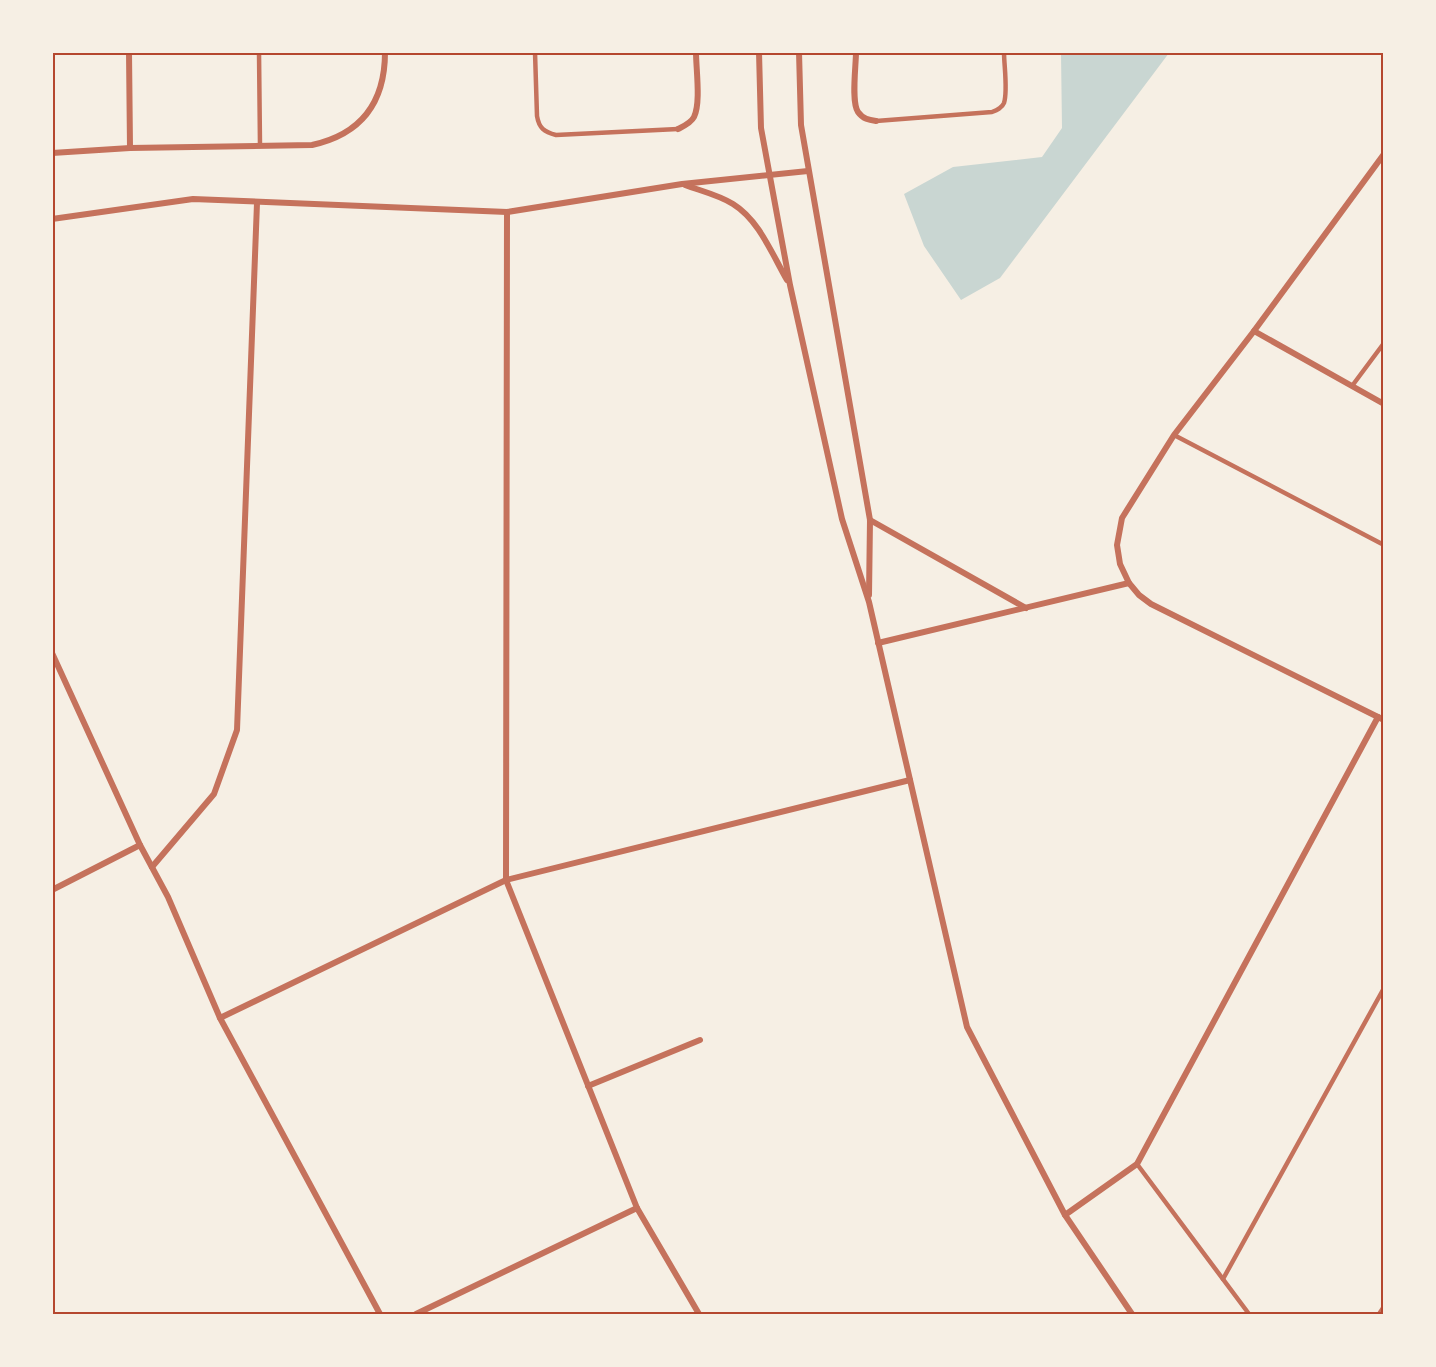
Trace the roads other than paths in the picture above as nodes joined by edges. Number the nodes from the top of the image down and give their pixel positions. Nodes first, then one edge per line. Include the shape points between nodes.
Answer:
1 (129, 52) edge
2 (259, 52) edge
3 (385, 52) edge
4 (535, 52) edge
5 (696, 52) edge
6 (759, 52) edge
7 (799, 52) edge
8 (856, 52) edge
9 (1004, 52) edge
10 (876, 121) joint
11 (678, 129) joint
12 (260, 146) junction
13 (130, 148) junction
14 (52, 153) edge
15 (1383, 154) edge
16 (808, 171) junction
17 (770, 174) junction
18 (682, 184) junction
19 (257, 203) junction
20 (507, 212) junction
21 (52, 219) edge
22 (790, 285) junction
23 (1254, 331) junction
24 (1383, 343) edge
25 (1352, 386) junction
26 (1383, 404) edge
27 (1174, 435) junction
28 (870, 520) junction
29 (1383, 546) edge
30 (1129, 583) junction
31 (869, 602) junction
32 (1026, 608) junction
33 (878, 643) junction
34 (52, 653) edge
35 (1381, 718) edge
36 (910, 780) junction
37 (140, 845) junction
38 (152, 867) junction
39 (506, 880) junction
40 (52, 890) edge
41 (1383, 988) edge
42 (220, 1018) junction
43 (700, 1040) dead end
44 (588, 1086) junction
45 (1137, 1164) junction
46 (637, 1208) junction
47 (1065, 1215) junction
48 (1223, 1279) junction
49 (1383, 1308) edge
50 (380, 1314) edge
51 (416, 1314) edge
52 (699, 1314) edge
53 (1132, 1314) edge
54 (1249, 1314) edge
55 (1380, 1314) edge

1 - 13 street
2 - 12 lane
3 - 12 street via 382,86 375,103 345,134 312,145
4 - 11 lane via 537,116 545,133
5 - 11 street via 694,117
6 - 17 street via 761,128
7 - 16 street via 801,125
8 - 10 street via 855,105 866,120
9 - 10 lane via 1005,95 1000,108 992,112
12 - 13 street
13 - 14 street
15 - 23 street
16 - 17 street
16 - 28 street
17 - 18 street
17 - 22 street
18 - 20 street
18 - 22 street via 743,211
19 - 20 street
19 - 21 street via 193,199
19 - 38 street via 237,730 214,794
20 - 39 street
22 - 31 street via 842,519
23 - 25 street
23 - 27 street
24 - 25 lane
25 - 26 street
27 - 29 lane
27 - 30 street via 1122,518 1117,545
28 - 31 street
28 - 32 street
30 - 32 street
30 - 35 street via 1151,604
31 - 33 street
32 - 33 street
33 - 36 street
34 - 37 street
35 - 45 street
36 - 39 street
36 - 47 street via 967,1027
37 - 38 street
37 - 40 street
38 - 42 street
39 - 42 street
39 - 44 street
41 - 48 lane
42 - 50 street
43 - 44 street
44 - 46 street
45 - 47 street
45 - 48 lane
46 - 51 street
46 - 52 street
47 - 53 street
48 - 54 lane
49 - 55 street

